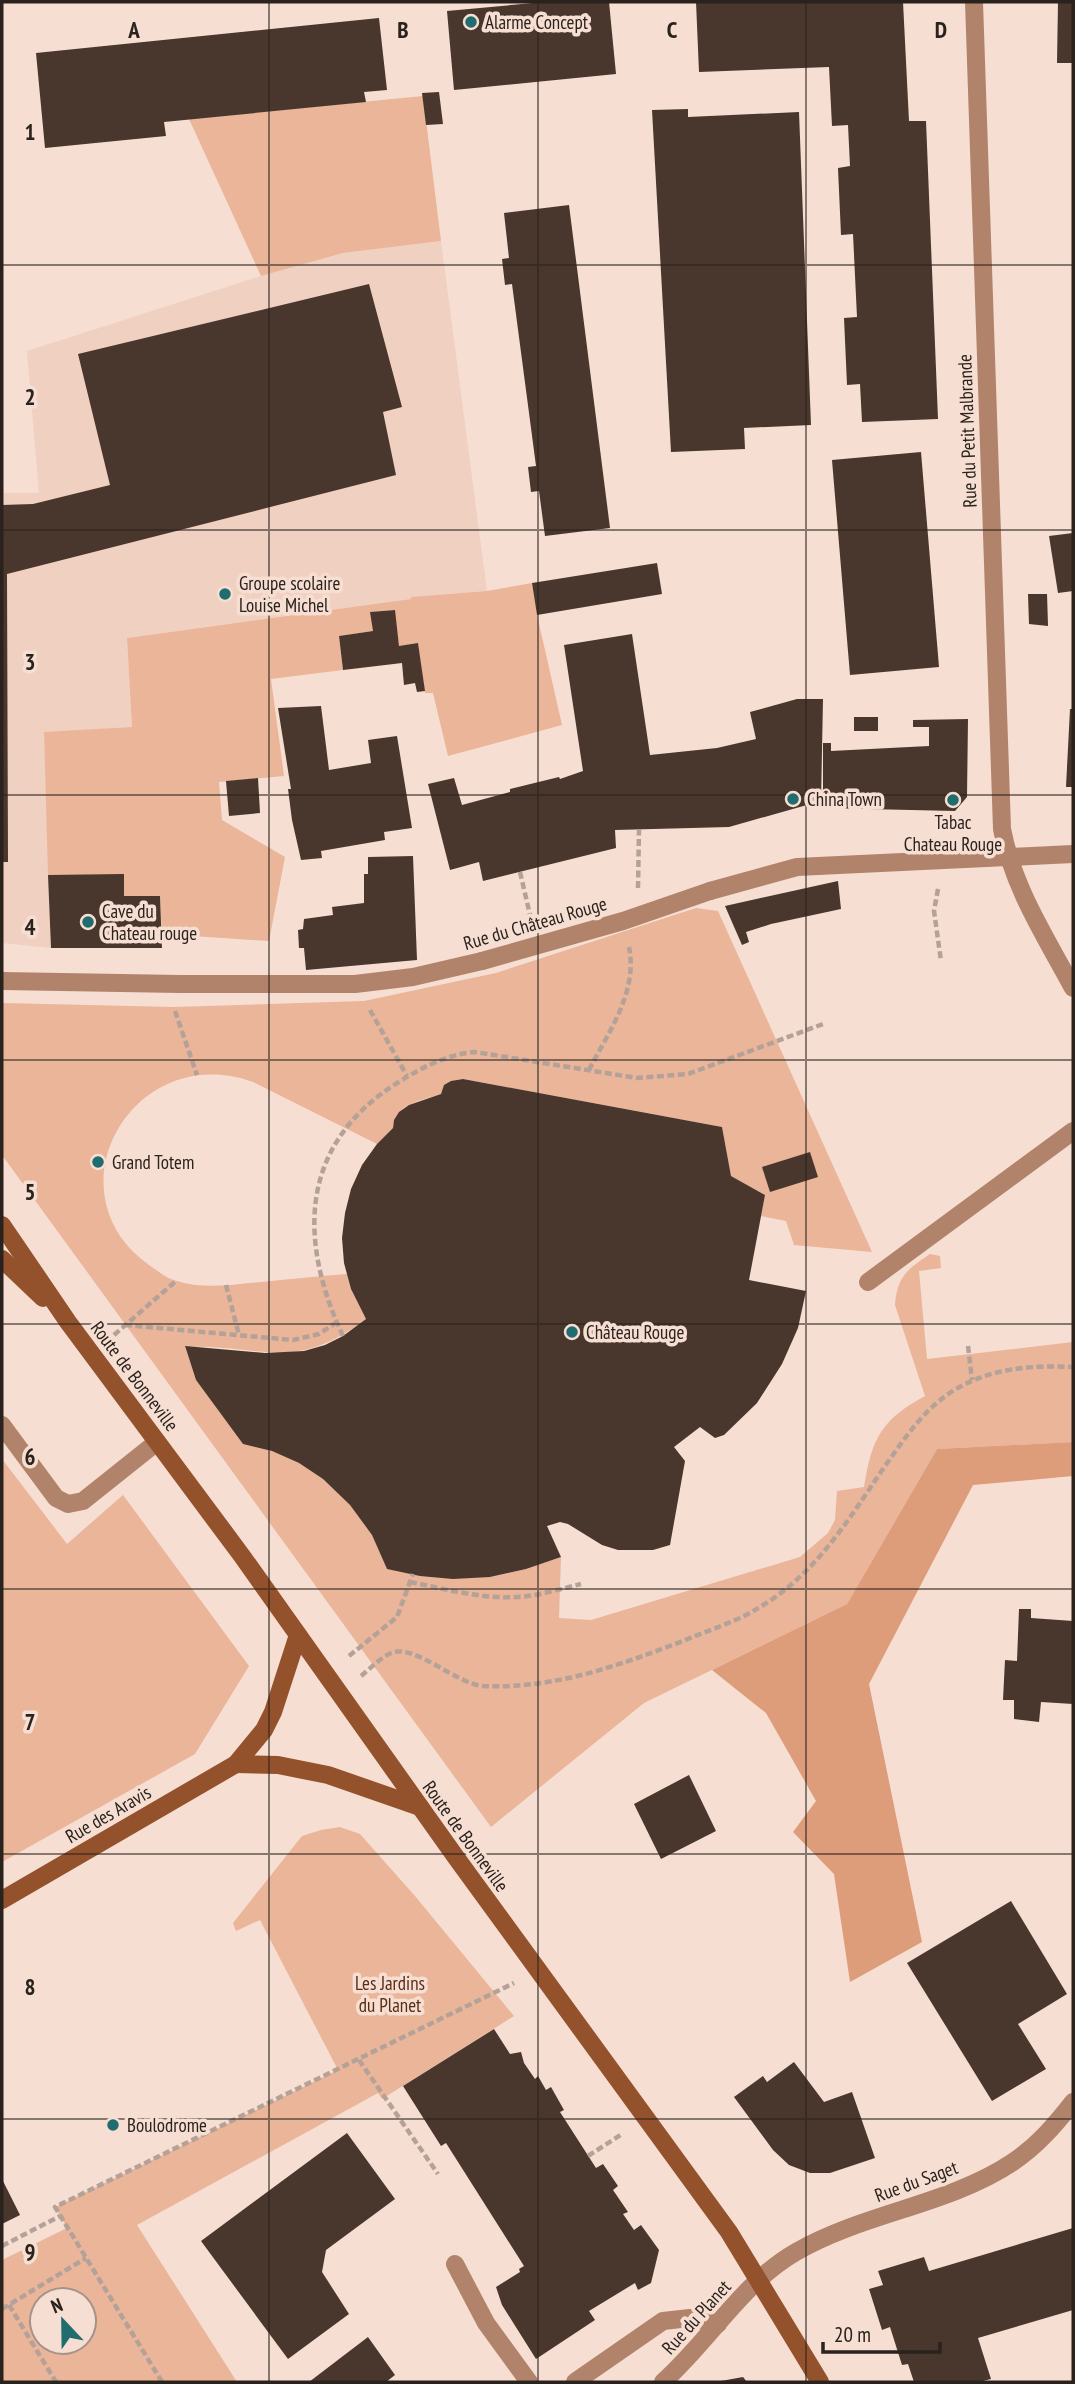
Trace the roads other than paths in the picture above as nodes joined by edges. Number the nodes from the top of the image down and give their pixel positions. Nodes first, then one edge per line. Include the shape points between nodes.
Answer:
1 (974, 2) edge
2 (1073, 854) edge
3 (1008, 858) junction
4 (2, 981) edge
5 (1073, 988) edge
6 (1073, 1131) edge
7 (2, 1225) edge
8 (2, 1259) edge
9 (868, 1282) dead end
10 (68, 1322) junction
11 (2, 1425) edge
12 (157, 1442) junction
13 (298, 1635) junction
14 (236, 1764) junction
15 (420, 1807) junction
16 (2, 1900) edge
17 (1073, 2102) edge
18 (455, 2264) dead end
19 (758, 2279) junction
20 (718, 2324) junction
21 (529, 2382) edge
22 (575, 2382) edge
23 (663, 2382) edge
24 (820, 2382) edge

1 - 3 street, Rue du Petit Malbrande via 998,738 1002,829
2 - 3 street, Rue du Château Rouge
3 - 4 street, Rue du Château Rouge via 797,867 630,919 413,977 355,984
3 - 5 street via 1025,901
6 - 9 street
7 - 10 main road, Route de Bonneville
8 - 10 main road, Route de Bonneville
10 - 12 main road, Route de Bonneville
11 - 12 street via 56,1498 68,1504 83,1501
12 - 13 main road, Route de Bonneville
13 - 14 main road, Rue des Aravis via 273,1712
13 - 15 main road, Route de Bonneville
14 - 15 main road via 278,1765 328,1775
14 - 16 main road, Rue des Aravis
15 - 19 main road, Route de Bonneville via 729,2232
17 - 19 street, Rue du Saget via 1036,2144 1002,2169 818,2239
18 - 21 street via 486,2323
19 - 20 street, Rue du Planet
19 - 24 main road, Route de Bonneville
20 - 22 street via 691,2318 663,2321
20 - 23 street, Rue du Planet

